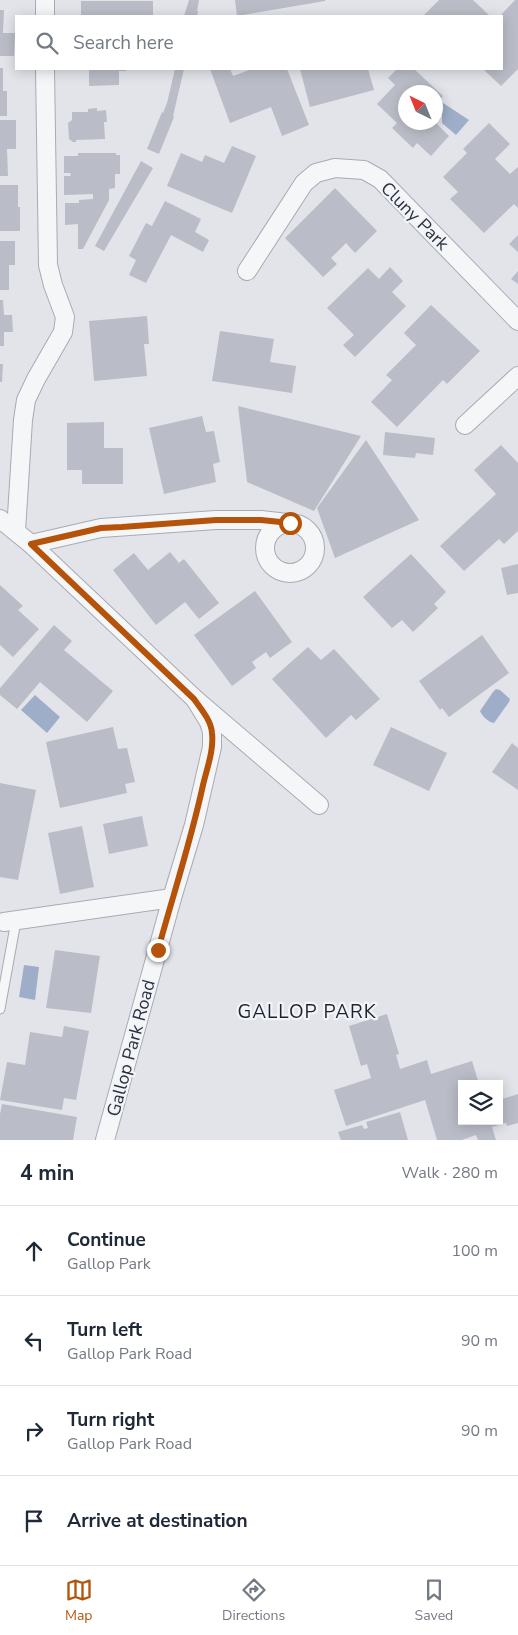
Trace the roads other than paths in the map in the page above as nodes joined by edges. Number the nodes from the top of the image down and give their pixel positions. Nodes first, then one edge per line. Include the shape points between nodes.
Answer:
1 (45, 0) edge
2 (45, 15) edge
3 (46, 70) edge
4 (247, 271) dead end
5 (518, 321) edge
6 (518, 376) edge
7 (465, 425) dead end
8 (0, 519) edge
9 (235, 520) junction
10 (287, 523) junction
11 (16, 531) junction
12 (31, 544) junction
13 (264, 551) junction
14 (194, 699) junction
15 (319, 805) dead end
16 (172, 898) junction
17 (10, 921) joint
18 (0, 1009) edge
19 (105, 1140) edge

1 - 2 street
3 - 11 street via 48,265 66,317 64,332 26,400
4 - 5 street, Cluny Park via 304,183 316,173 335,168 364,170 380,180
6 - 7 street
8 - 11 street, Gallop Park Road
9 - 10 street
9 - 12 street via 101,528
9 - 13 street via 252,527
10 - 13 street via 270,533
10 - 13 street via 304,527 310,533 314,540 311,560 295,572 283,572 273,566
11 - 12 street, Gallop Park Road
12 - 14 street, Gallop Park Road
14 - 15 street, Gallop Park Road
14 - 16 street, Gallop Park Road via 209,722 212,748
16 - 17 street
16 - 19 street, Gallop Park Road
17 - 18 lane

